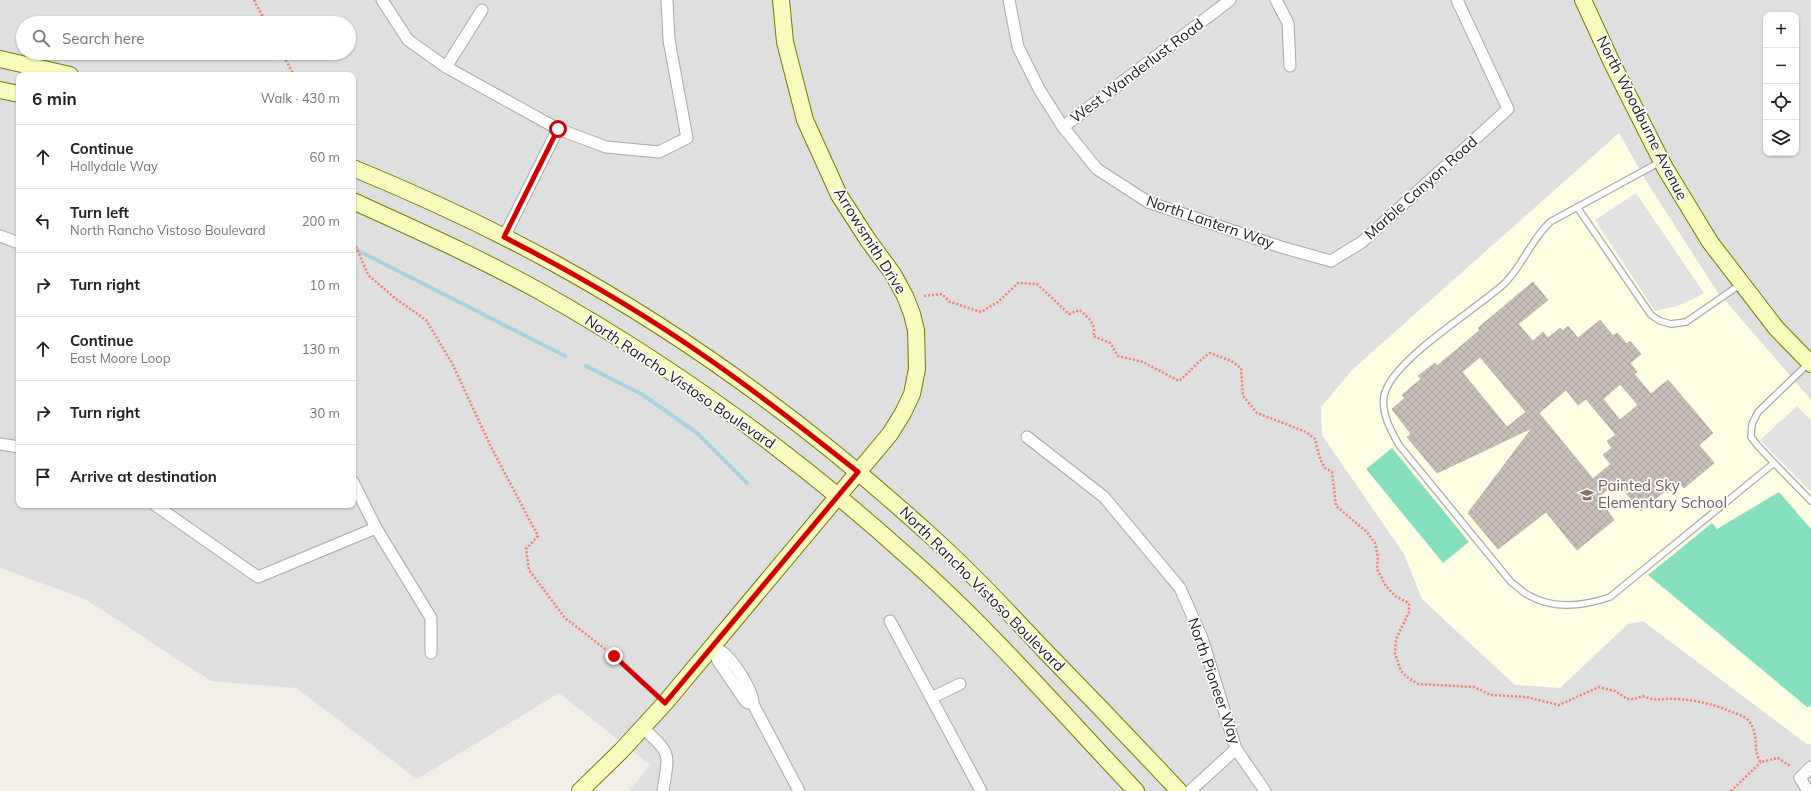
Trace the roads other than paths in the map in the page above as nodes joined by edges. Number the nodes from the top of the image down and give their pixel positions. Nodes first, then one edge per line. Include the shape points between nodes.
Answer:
1 (382, 0) edge
2 (666, 0) edge
3 (781, 0) edge
4 (1009, 0) edge
5 (1230, 0) edge
6 (1276, 0) edge
7 (1457, 0) edge
8 (1583, 0) edge
9 (482, 10) dead end
10 (0, 59) edge
11 (1290, 66) dead end
12 (446, 67) junction
13 (57, 72) edge
14 (0, 90) edge
15 (16, 93) edge
16 (1063, 127) junction
17 (558, 129) junction
18 (1662, 162) junction
19 (356, 169) edge
20 (356, 202) edge
21 (1577, 207) junction
22 (0, 236) edge
23 (504, 237) junction
24 (16, 242) edge
25 (1331, 261) joint
26 (1742, 283) junction
27 (1811, 363) edge
28 (1027, 437) dead end
29 (0, 444) edge
30 (16, 447) edge
31 (1774, 463) junction
32 (858, 472) junction
33 (356, 488) edge
34 (837, 496) junction
35 (1811, 501) edge
36 (159, 508) edge
37 (376, 528) junction
38 (890, 621) dead end
39 (712, 646) junction
40 (431, 653) dead end
41 (960, 684) dead end
42 (931, 698) junction
43 (643, 728) junction
44 (1236, 749) junction
45 (1811, 767) edge
46 (580, 791) edge
47 (663, 791) edge
48 (799, 791) edge
49 (981, 791) edge
50 (1136, 791) edge
51 (1179, 791) edge
52 (1190, 791) edge
53 (1265, 791) edge
54 (1808, 791) edge

1 - 12 street via 408,40
2 - 17 street via 669,40 687,138 659,152 606,147
3 - 32 main road, Arrowsmith Drive via 785,42 805,120 839,195 905,296 916,330 917,369 912,394 890,434
4 - 16 street, North Lantern Way via 1018,47 1038,89
5 - 16 street, West Wanderlust Road
6 - 11 street via 1288,23
7 - 25 street, Marble Canyon Road via 1508,109 1362,242
8 - 18 main road, North Woodburne Avenue
9 - 12 street
10 - 13 main road
12 - 17 street
14 - 15 main road
16 - 25 street, North Lantern Way via 1097,169 1148,202 1281,247
17 - 23 street
18 - 21 lane
18 - 26 main road, North Woodburne Avenue via 1710,242
19 - 23 main road, North Rancho Vistoso Boulevard via 422,197
20 - 34 main road, North Rancho Vistoso Boulevard via 440,240 538,290 599,325 752,428
21 - 26 lane via 1651,315 1660,321 1671,324 1686,322
21 - 31 lane via 1545,226 1506,282 1406,362 1390,380 1384,397 1384,413 1399,445 1511,582 1529,596 1569,606 1590,604 1610,597
22 - 24 street
23 - 32 main road, North Rancho Vistoso Boulevard via 567,270 700,353 776,407
26 - 27 main road, North Woodburne Avenue via 1776,328
27 - 31 lane via 1758,412 1752,424 1752,436
28 - 44 street, North Pioneer Way via 1104,497 1180,588 1202,638
29 - 30 street
31 - 35 lane
32 - 34 main road, Arrowsmith Drive
32 - 51 main road, North Rancho Vistoso Boulevard via 943,547
33 - 37 street
34 - 39 main road, Arrowsmith Drive
34 - 50 main road, North Rancho Vistoso Boulevard via 909,557 984,631
36 - 37 street via 258,576
37 - 40 street via 431,618
38 - 42 street
39 - 43 main road, Arrowsmith Drive
39 - 48 street via 725,654 754,697 753,704
41 - 42 street
42 - 49 street
43 - 46 main road, Arrowsmith Drive
43 - 47 street via 664,748 667,755
44 - 52 street
44 - 53 street, North Pioneer Way
45 - 54 street via 1800,778

